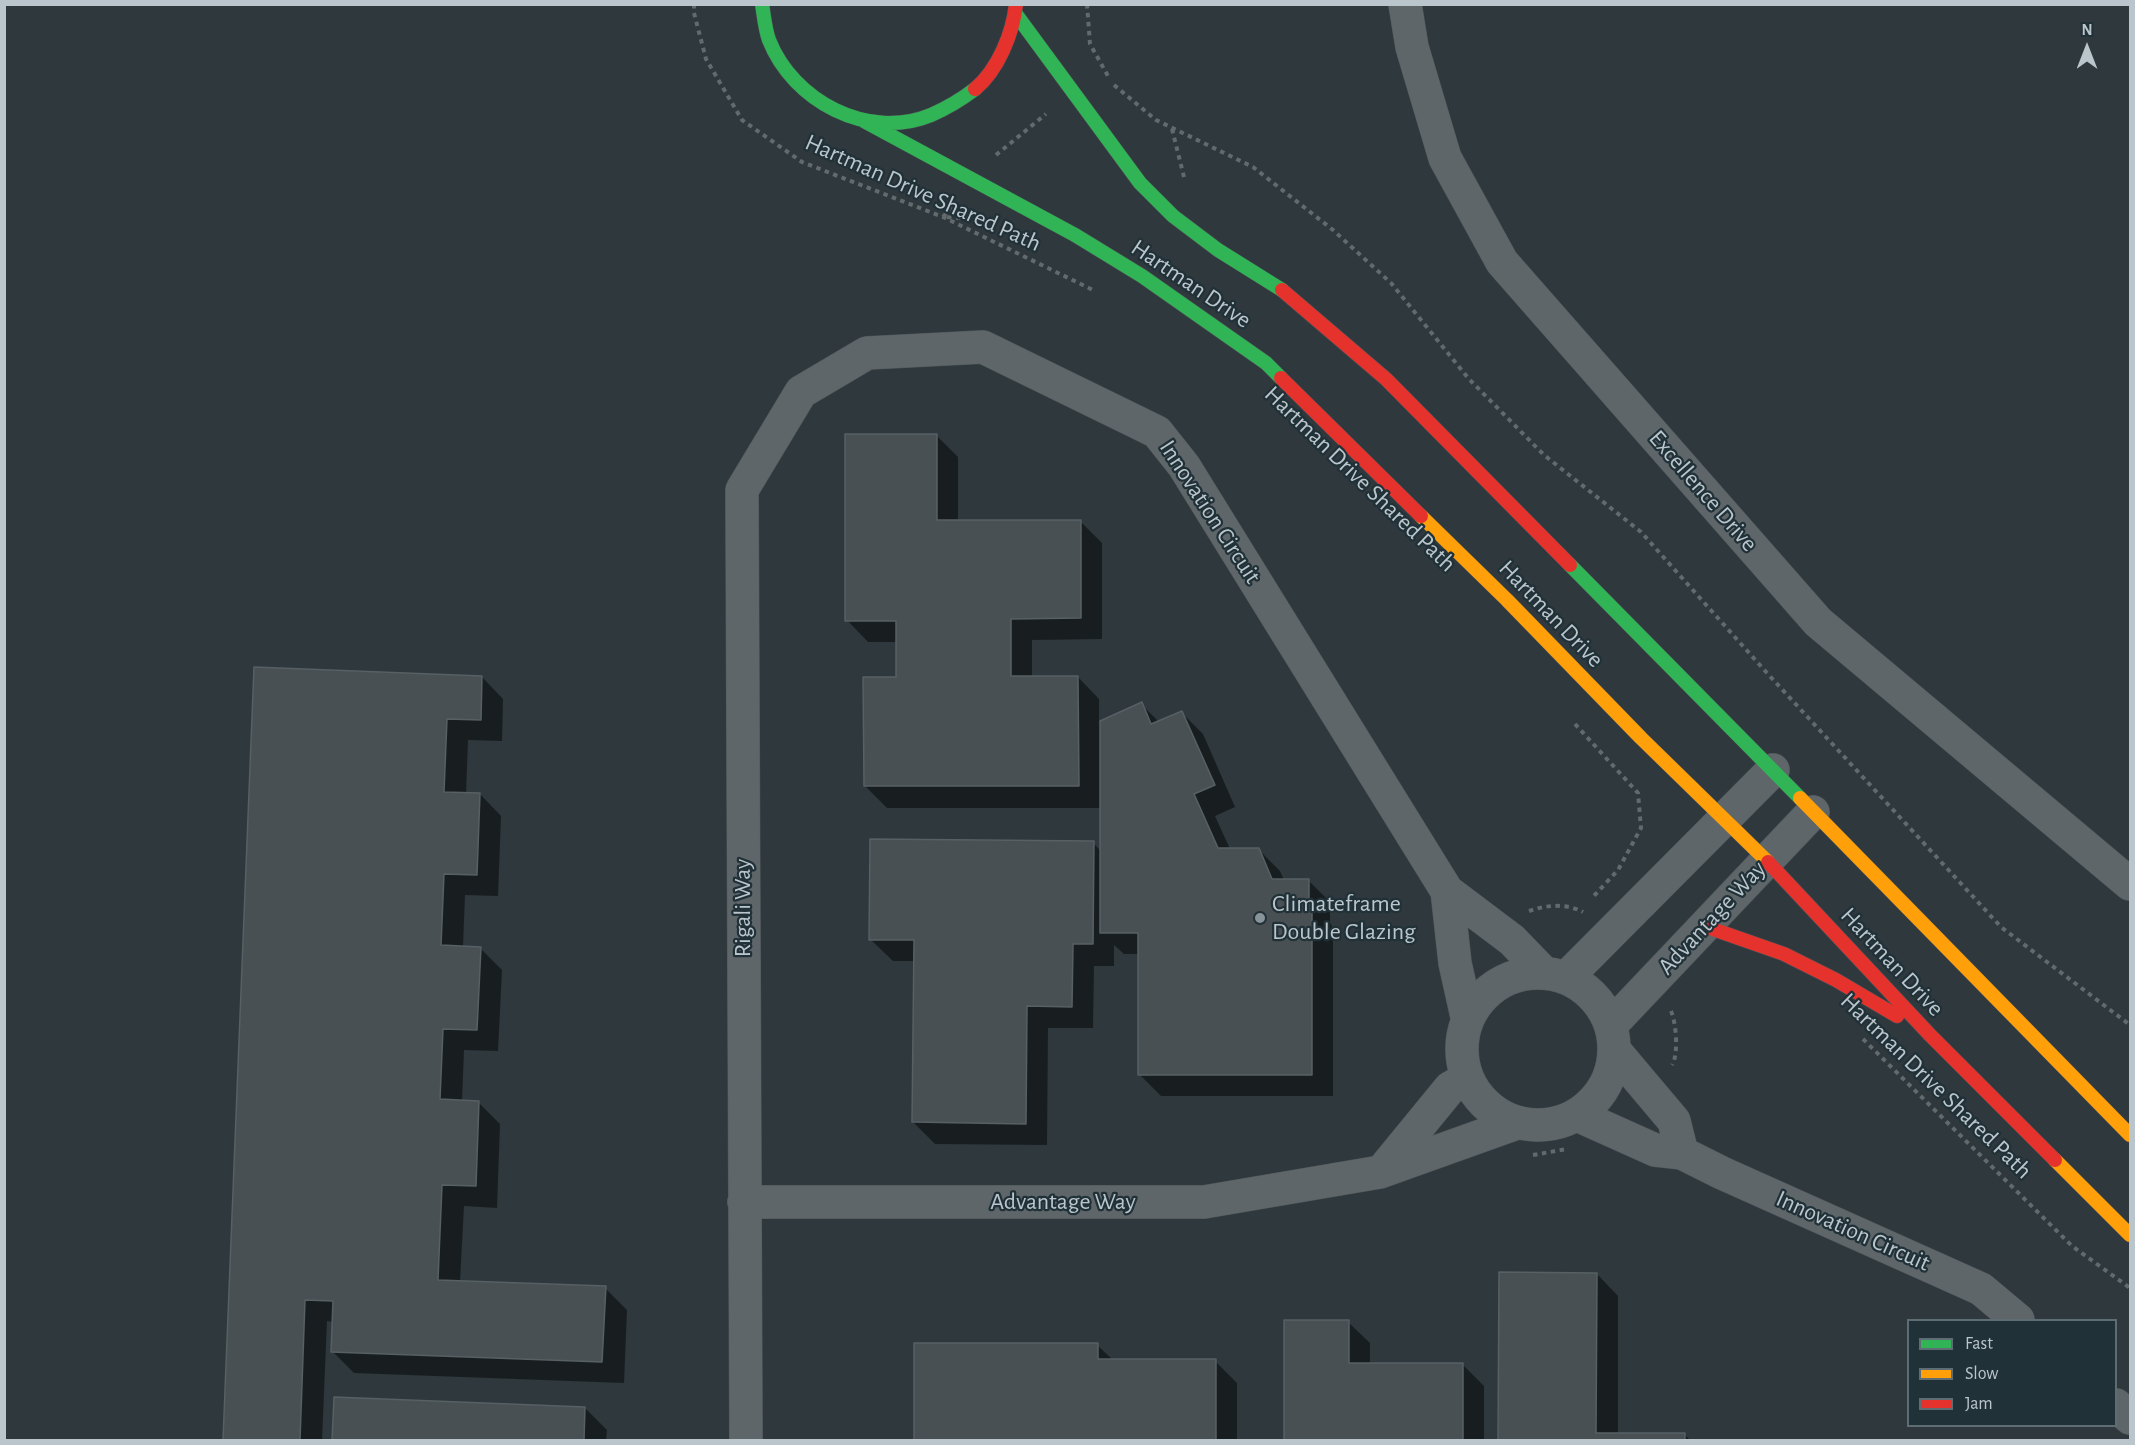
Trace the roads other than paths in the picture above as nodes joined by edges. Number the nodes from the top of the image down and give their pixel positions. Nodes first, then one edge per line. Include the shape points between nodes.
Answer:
1 (762, 4) edge
2 (1405, 4) edge
3 (1016, 9) edge
4 (864, 121) junction
5 (801, 392) joint
6 (1773, 770) junction
7 (1813, 812) junction
8 (1724, 818) junction
9 (1766, 860) junction
10 (2130, 884) edge
11 (1447, 891) junction
12 (1704, 926) junction
13 (1555, 974) junction
14 (1467, 1017) junction
15 (1930, 1035) junction
16 (1613, 1038) junction
17 (1466, 1079) junction
18 (1576, 1115) junction
19 (1517, 1123) junction
20 (2130, 1135) edge
21 (1682, 1153) junction
22 (1380, 1172) junction
23 (744, 1202) junction
24 (2130, 1235) edge
25 (2017, 1319) edge
26 (2117, 1407) edge
27 (2130, 1418) edge
28 (746, 1440) edge

1 - 4 main road via 771,46 786,73 808,95 834,112
2 - 10 street, Excellence Drive via 1412,47 1445,158 1502,262 1818,622
3 - 4 main road via 1003,52 971,92 945,110 905,122
3 - 6 main road, Hartman Drive via 1140,183 1173,216 1218,250 1290,295 1386,379
4 - 8 main road, Hartman Drive via 1075,235 1142,276 1266,363
5 - 11 street, Innovation Circuit via 867,353 983,347 1157,432 1184,465
5 - 23 street, Rigali Way via 742,490
6 - 7 main road, Hartman Drive
6 - 8 street
7 - 9 street, Advantage Way
7 - 20 main road, Hartman Drive
8 - 9 main road, Hartman Drive
8 - 13 street
9 - 12 street, Advantage Way
9 - 15 main road, Hartman Drive
11 - 13 street, Innovation Circuit
11 - 14 street, Innovation Circuit via 1455,963
12 - 15 main road via 1784,954
12 - 16 street, Advantage Way
13 - 14 street via 1516,975 1492,986
13 - 16 street via 1584,986 1602,1006
14 - 17 street via 1460,1047
15 - 24 main road, Hartman Drive
16 - 18 street via 1609,1077 1597,1098
16 - 21 street via 1674,1121
17 - 19 street via 1493,1112
17 - 22 street via 1450,1088
18 - 19 street via 1549,1125
18 - 21 street, Innovation Circuit via 1655,1150
19 - 22 street, Advantage Way
21 - 25 street, Innovation Circuit via 1981,1289
22 - 23 street, Advantage Way via 1204,1202
23 - 28 street, Rigali Way
26 - 27 street

